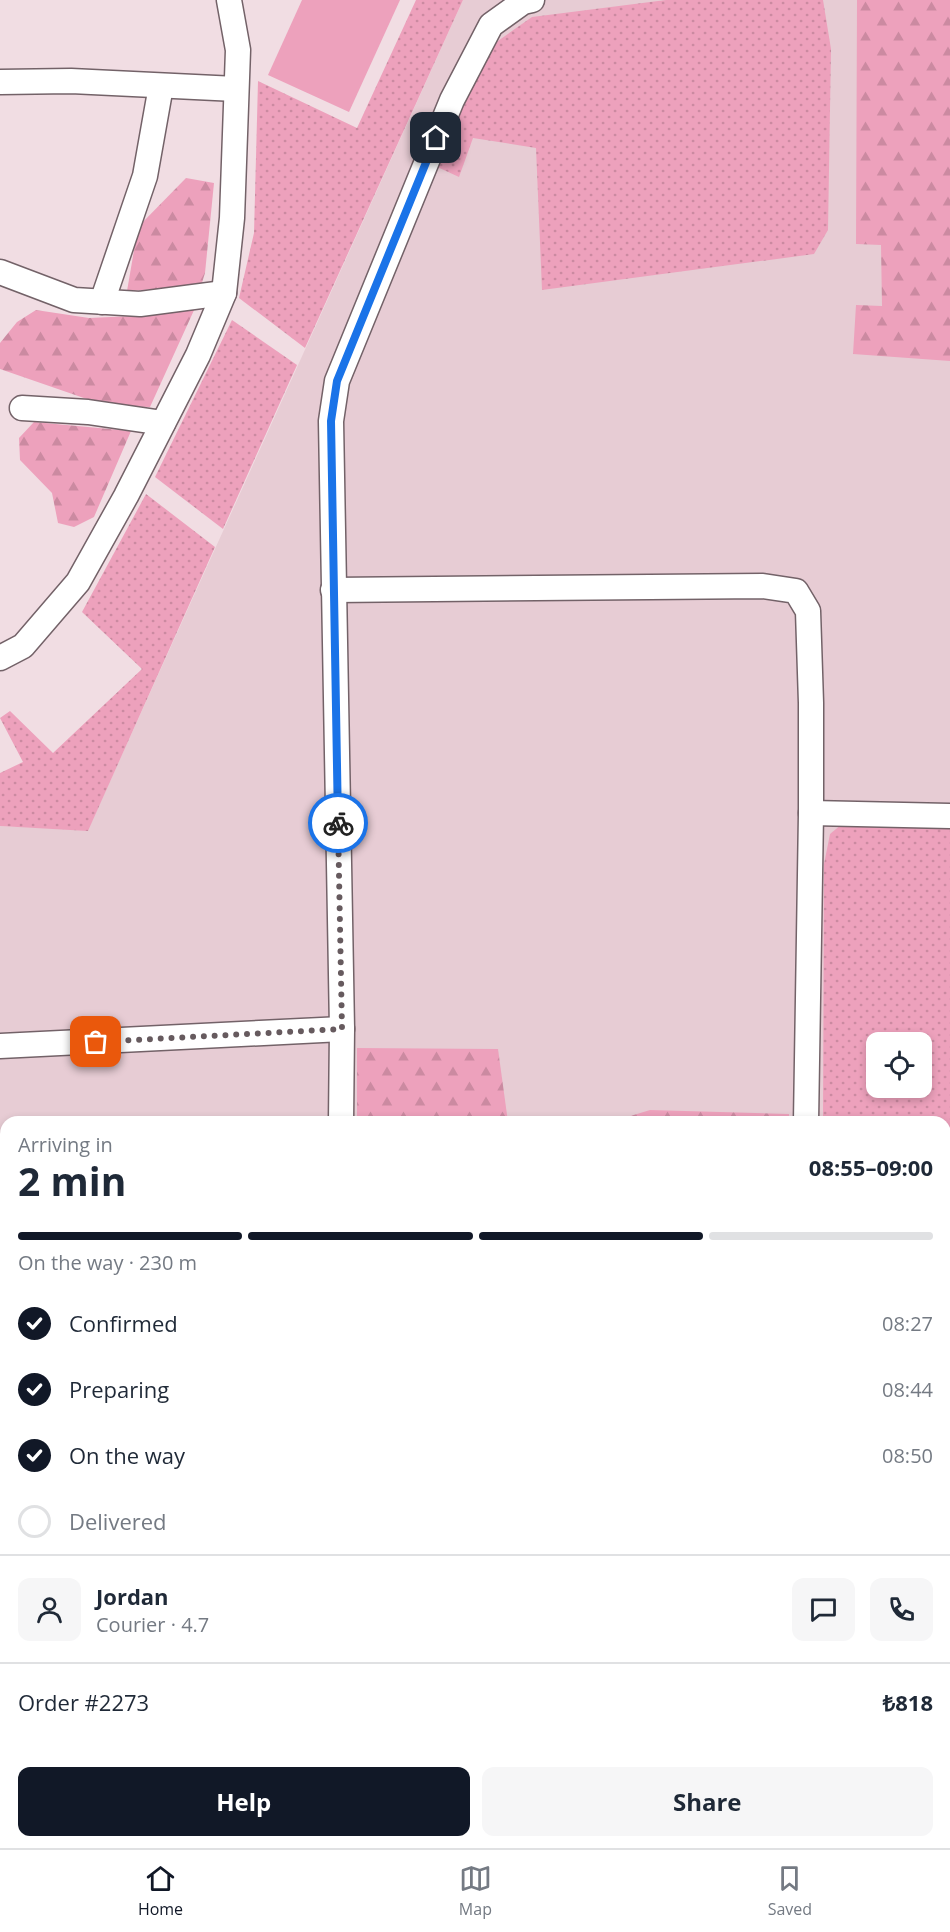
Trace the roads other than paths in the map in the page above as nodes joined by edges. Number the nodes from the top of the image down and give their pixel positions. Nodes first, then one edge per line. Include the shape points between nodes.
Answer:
1 (229, 0) edge
2 (532, 0) edge
3 (0, 82) edge
4 (161, 86) junction
5 (236, 89) junction
6 (0, 272) edge
7 (224, 293) junction
8 (102, 302) junction
9 (22, 408) dead end
10 (163, 423) junction
11 (333, 590) junction
12 (0, 658) edge
13 (811, 813) junction
14 (950, 816) edge
15 (342, 1029) junction
16 (0, 1046) edge
17 (341, 1116) edge
18 (806, 1116) edge

1 - 5 street via 238,50
2 - 11 street via 490,25 471,62 337,381 331,421
3 - 4 street
4 - 5 street
4 - 8 street via 145,176
5 - 7 street via 232,218
6 - 8 street via 74,300
7 - 8 street via 140,304
7 - 10 street
9 - 10 street via 88,412
10 - 12 street via 78,582 23,646
11 - 13 street via 763,586 796,591 808,611
11 - 15 street
13 - 14 street
13 - 18 street
15 - 16 street
15 - 17 street

